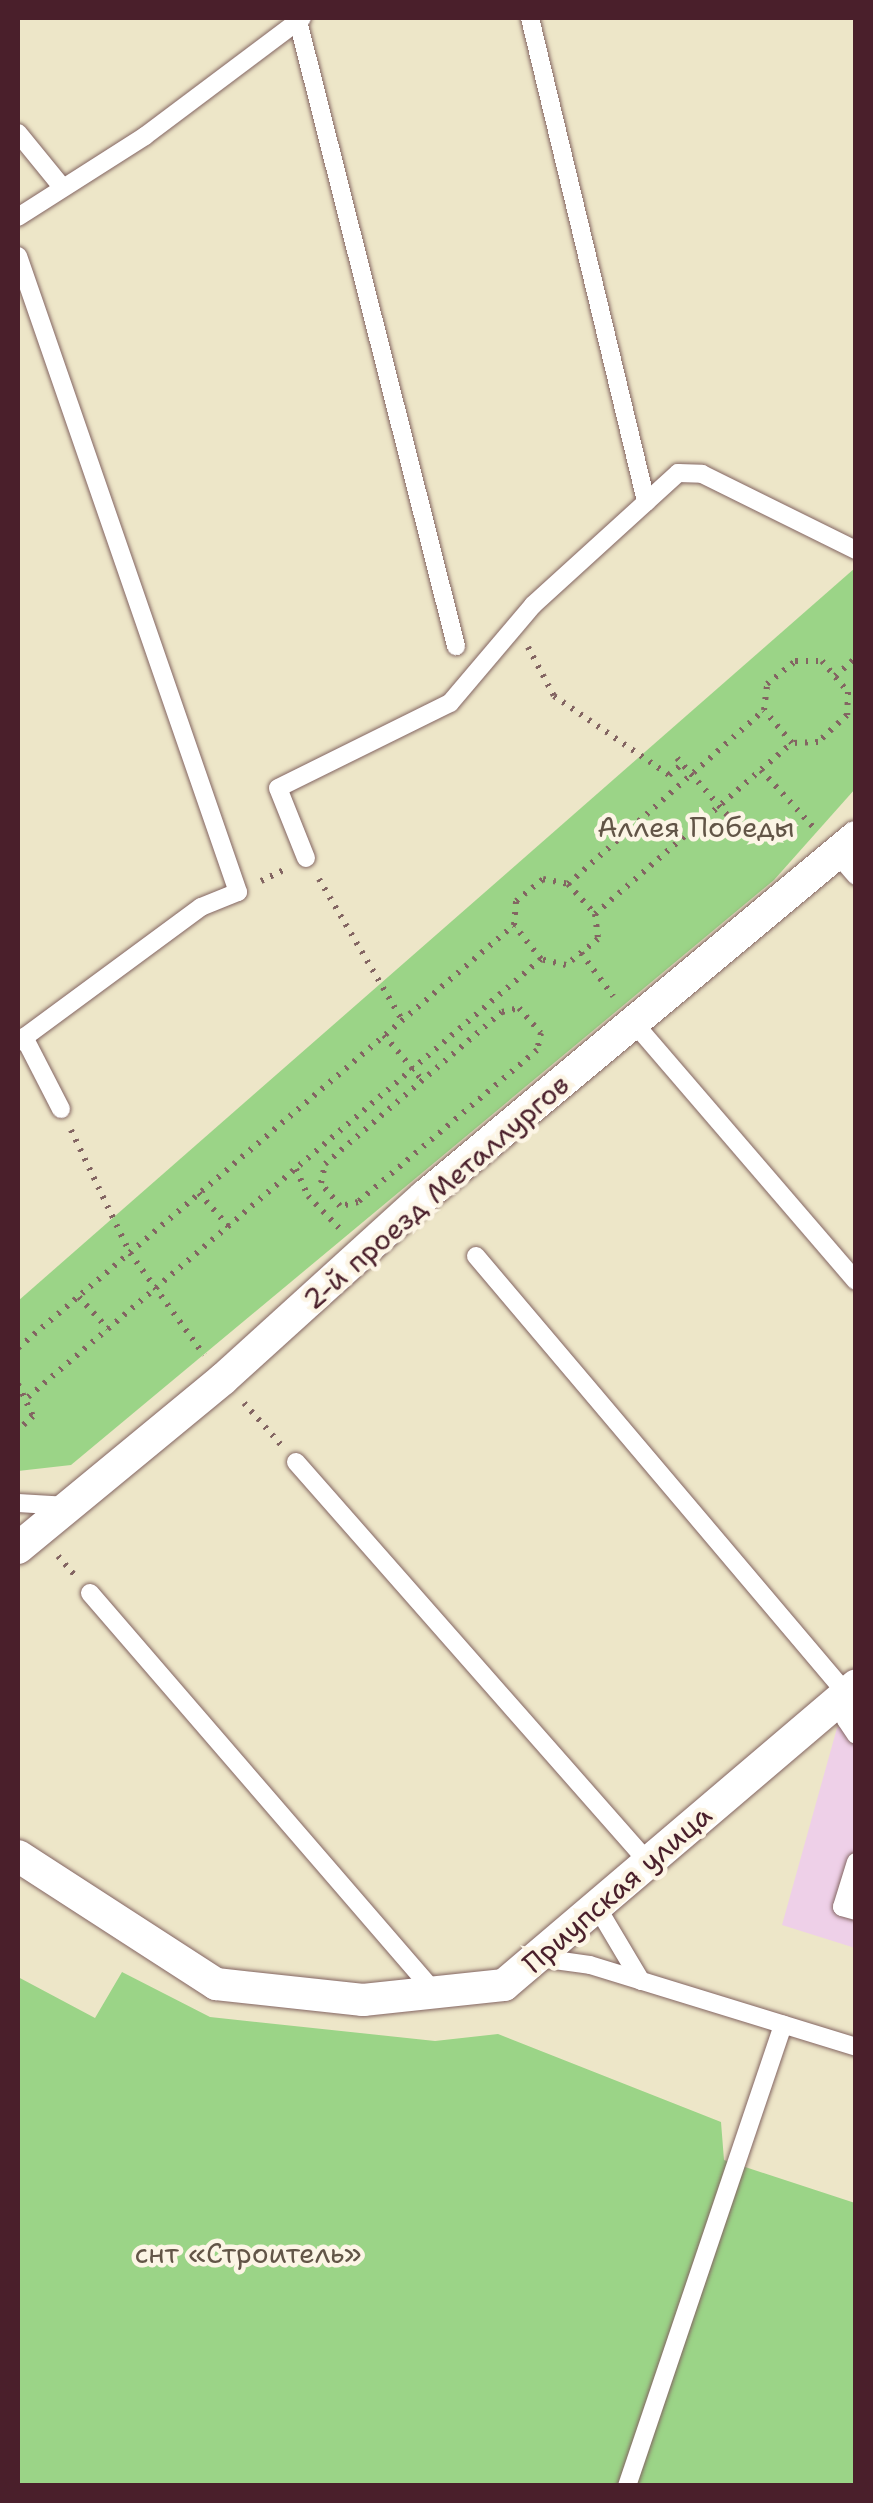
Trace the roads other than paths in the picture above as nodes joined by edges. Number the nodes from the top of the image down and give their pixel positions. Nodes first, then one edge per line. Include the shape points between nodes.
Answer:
1 (530, 18) edge
2 (300, 19) edge
3 (18, 134) edge
4 (62, 187) junction
5 (18, 217) edge
6 (18, 256) edge
7 (646, 502) junction
8 (856, 550) edge
9 (456, 646) dead end
10 (849, 856) edge
11 (306, 858) road end
12 (634, 1023) junction
13 (21, 1040) edge
14 (62, 1109) road end
15 (476, 1256) dead end
16 (856, 1281) edge
17 (296, 1462) road end
18 (18, 1503) edge
19 (69, 1506) junction
20 (27, 1540) edge
21 (90, 1593) road end
22 (851, 1689) edge
23 (856, 1735) edge
24 (18, 1856) edge
25 (647, 1861) junction
26 (856, 1862) edge
27 (597, 1906) junction
28 (856, 1911) edge
29 (540, 1958) junction
30 (641, 1982) junction
31 (437, 1995) junction
32 (783, 2025) junction
33 (856, 2047) edge
34 (628, 2486) edge

1 - 7 lane
2 - 4 lane via 145,136
2 - 9 lane
3 - 4 lane
4 - 5 lane
6 - 13 lane via 238,892 201,906
7 - 8 lane via 678,473 702,474
7 - 11 lane via 516,625 450,704 278,788
10 - 12 street, 2-й проезд Металлургов
12 - 16 lane
12 - 19 street, 2-й проезд Металлургов
13 - 14 lane
15 - 22 lane
17 - 25 lane
18 - 19 lane
19 - 20 street, 2-й проезд Металлургов
21 - 31 lane
22 - 23 lane via 846,1720
22 - 25 street, Приупская улица
24 - 31 street, Приупская улица via 216,1984 363,2000
25 - 27 street, Приупская улица
26 - 28 lane via 842,1907
27 - 29 street, Приупская улица
27 - 30 lane
29 - 30 lane
29 - 31 street, Приупская улица via 504,1984
30 - 32 lane
32 - 33 lane
32 - 34 lane

